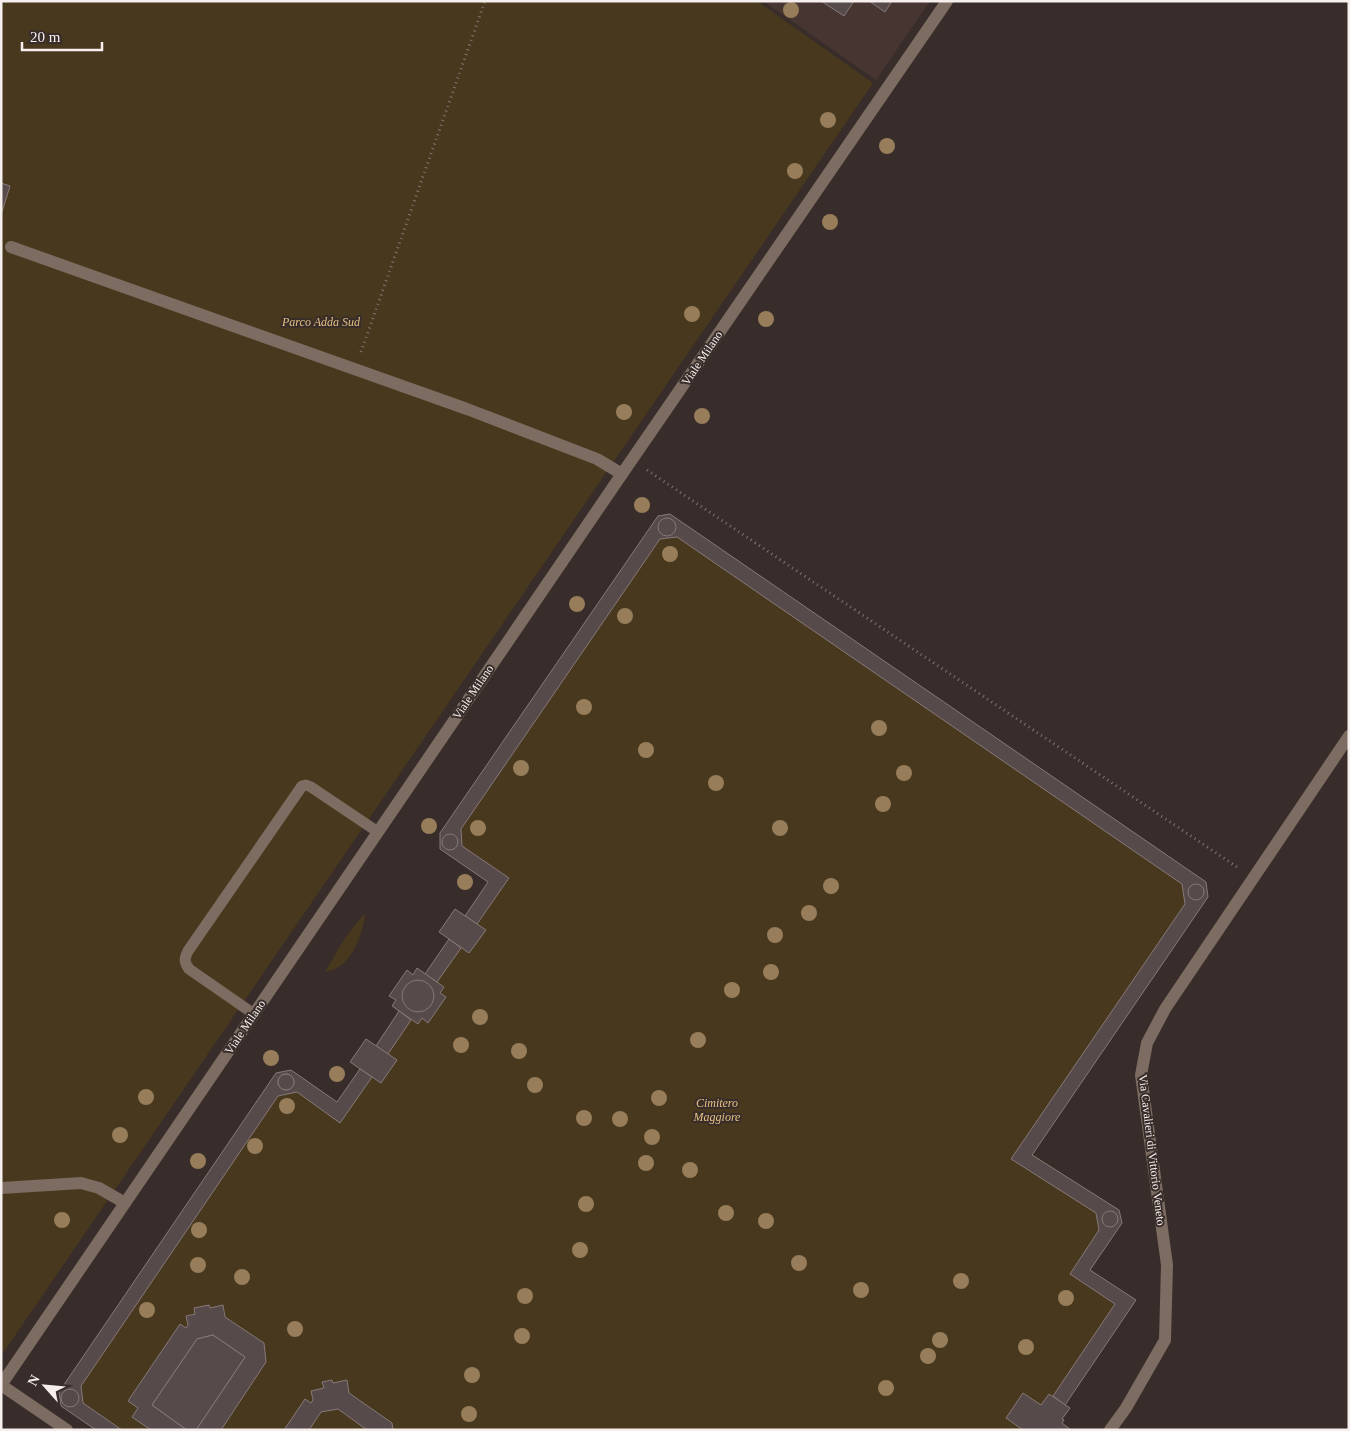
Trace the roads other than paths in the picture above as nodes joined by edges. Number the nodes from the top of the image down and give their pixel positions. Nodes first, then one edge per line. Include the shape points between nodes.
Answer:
1 (947, 1) edge
2 (11, 247) dead end
3 (622, 474) junction
4 (1349, 736) edge
5 (378, 832) junction
6 (254, 1014) junction
7 (1, 1188) edge
8 (126, 1203) junction
9 (1, 1385) edge
10 (67, 1430) edge
11 (1110, 1430) edge

1 - 3 street, Viale Milano
2 - 3 street via 467,408 596,459
3 - 5 street, Viale Milano
4 - 11 street, Via Cavalieri di Vittorio Veneto via 1166,1008 1147,1043 1141,1075 1167,1265 1165,1340
5 - 6 street, Viale Milano
5 - 6 lane via 311,787 302,786 188,951 185,963 189,969
6 - 8 street, Viale Milano
7 - 8 street via 81,1183 99,1188
8 - 9 street, Viale Milano
9 - 10 street

